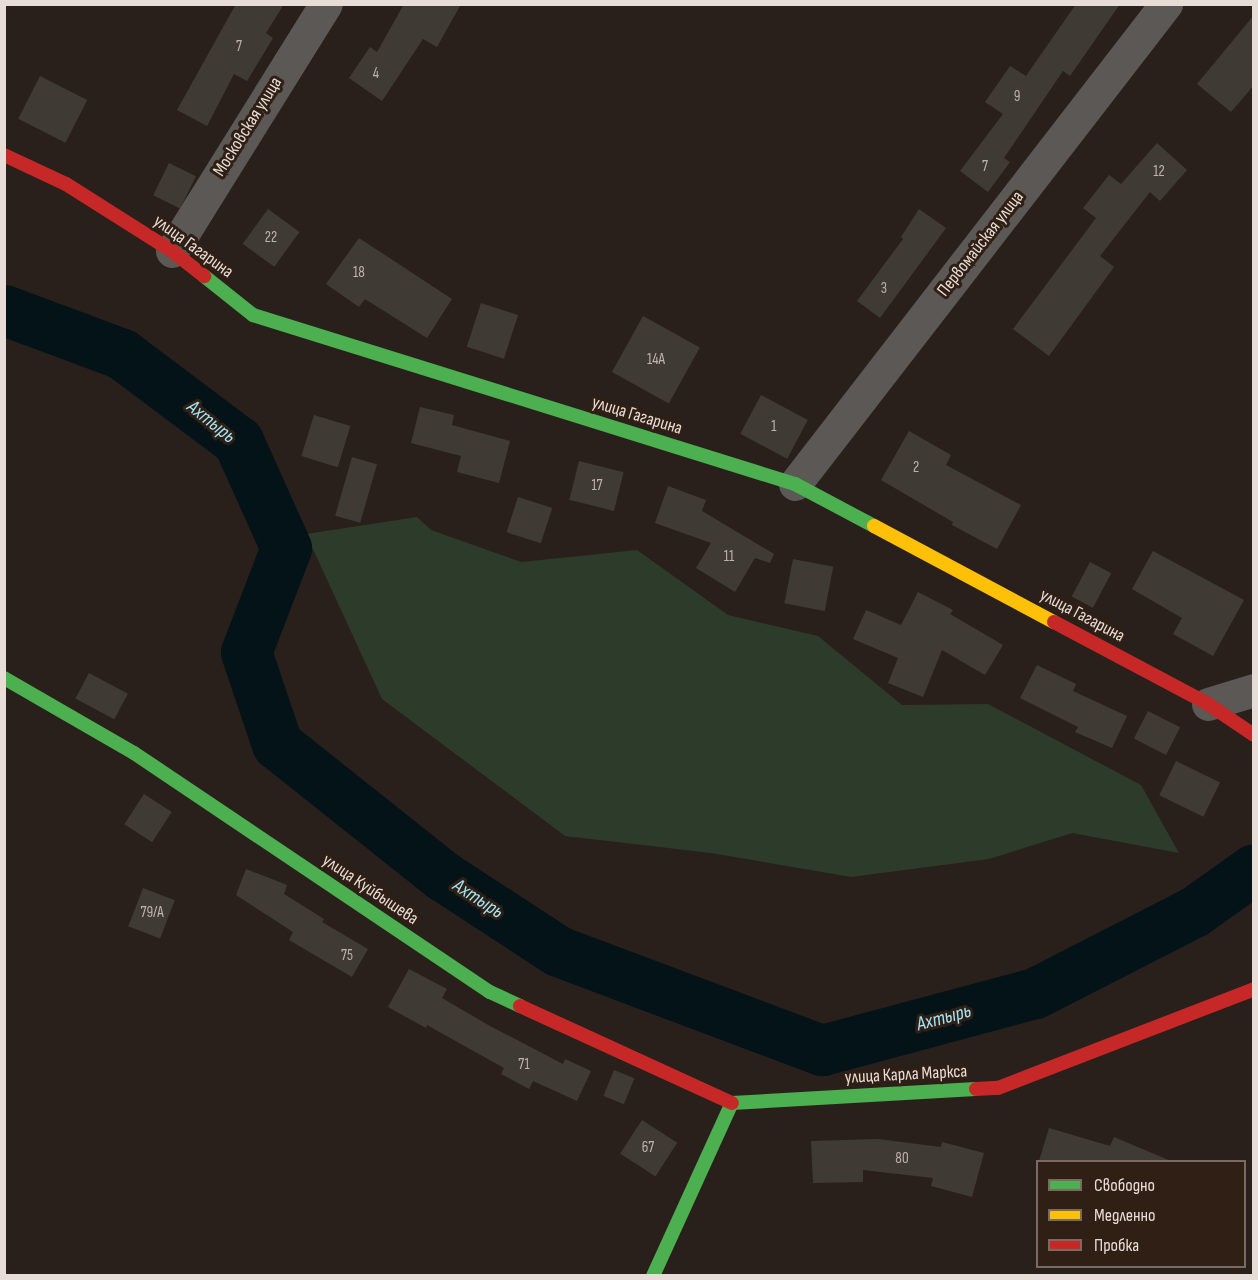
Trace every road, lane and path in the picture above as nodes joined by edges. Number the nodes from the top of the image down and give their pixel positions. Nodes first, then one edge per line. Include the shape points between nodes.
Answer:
1 (326, 4) edge
2 (1166, 4) edge
3 (4, 155) edge
4 (172, 250) junction
5 (795, 484) junction
6 (4, 678) edge
7 (1254, 690) edge
8 (1208, 704) junction
9 (1254, 735) edge
10 (1254, 989) edge
11 (732, 1103) junction
12 (653, 1275) edge

1 - 4 street, Московская улица
2 - 5 street, Первомайская улица
3 - 4 street, улица Гагарина via 66,184
4 - 5 street, улица Гагарина via 253,315
5 - 8 street, улица Гагарина
6 - 11 street, улица Куйбышева via 134,753 490,992
7 - 8 street
8 - 9 street, улица Гагарина
10 - 11 street, улица Карла Маркса via 998,1088
11 - 12 street

